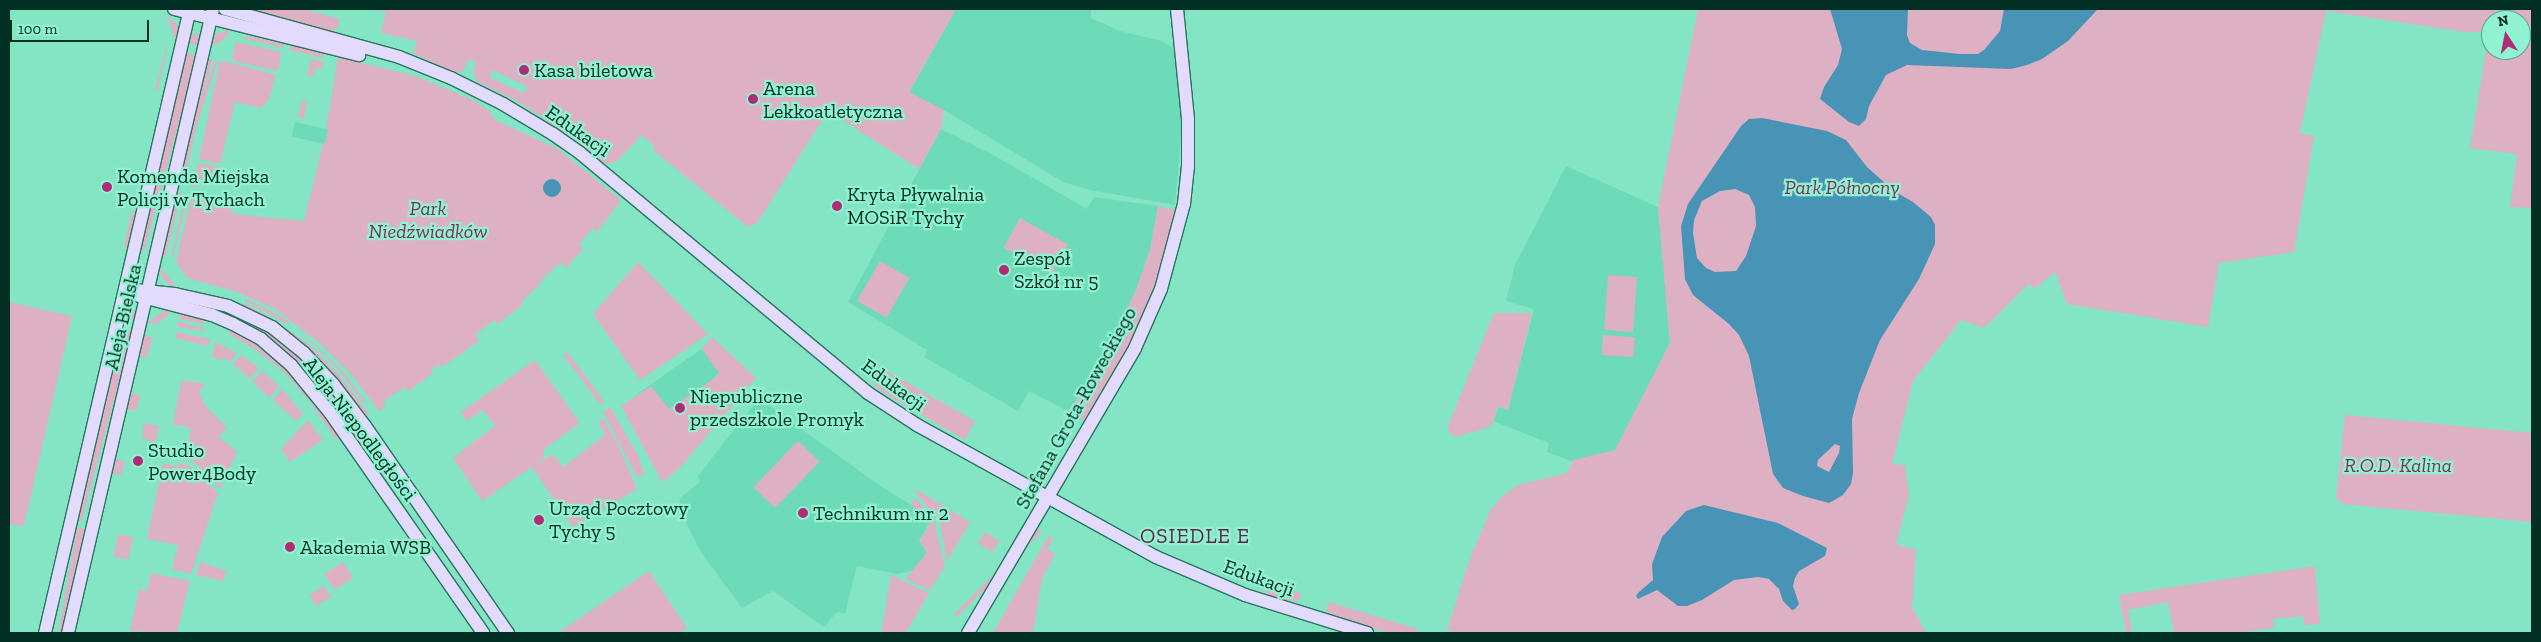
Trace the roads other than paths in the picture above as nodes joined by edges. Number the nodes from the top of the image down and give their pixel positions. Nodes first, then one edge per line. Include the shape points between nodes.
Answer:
1 (174, 9) edge
2 (225, 9) edge
3 (1177, 9) edge
4 (190, 11) edge
5 (212, 14) edge
6 (451, 78) junction
7 (156, 258) junction
8 (125, 289) junction
9 (175, 294) junction
10 (147, 295) junction
11 (349, 405) junction
12 (331, 414) junction
13 (379, 446) junction
14 (362, 460) junction
15 (1048, 498) junction
16 (476, 586) junction
17 (456, 594) junction
18 (497, 627) edge
19 (46, 633) edge
20 (68, 633) edge
21 (483, 633) edge
22 (508, 633) edge
23 (968, 633) edge
24 (1367, 633) edge

1 - 4 street, Edukacji
2 - 6 street, Edukacji via 399,57
3 - 15 street, Stefana Grota-Roweckiego via 1188,146 1184,204 1175,243 1161,289 1135,348
4 - 5 street, Edukacji
4 - 8 street, Aleja Bielska
5 - 6 street, Edukacji
5 - 7 street, Aleja Bielska
6 - 15 street, Edukacji via 526,117 580,153 868,393 917,425
7 - 9 street via 158,280
7 - 10 street, Aleja Bielska
8 - 10 street, Aleja Niepodległości
8 - 19 street, Aleja Bielska
9 - 10 street, Aleja Niepodległości
9 - 11 street, Aleja Niepodległości via 228,306 272,327 309,358
10 - 12 street, Aleja Niepodległości via 212,315 254,335 291,365
10 - 20 street, Aleja Bielska
11 - 12 street via 340,404
11 - 13 street, Aleja Niepodległości
12 - 14 street, Aleja Niepodległości
13 - 14 street via 374,456
13 - 16 street, Aleja Niepodległości
14 - 17 street, Aleja Niepodległości
15 - 23 street, Stefana Grota-Roweckiego
15 - 24 street, Edukacji via 1131,545 1199,576 1244,595
16 - 17 street via 464,584
16 - 18 street, Aleja Niepodległości
17 - 21 street, Aleja Niepodległości
18 - 22 street, Aleja Niepodległości

